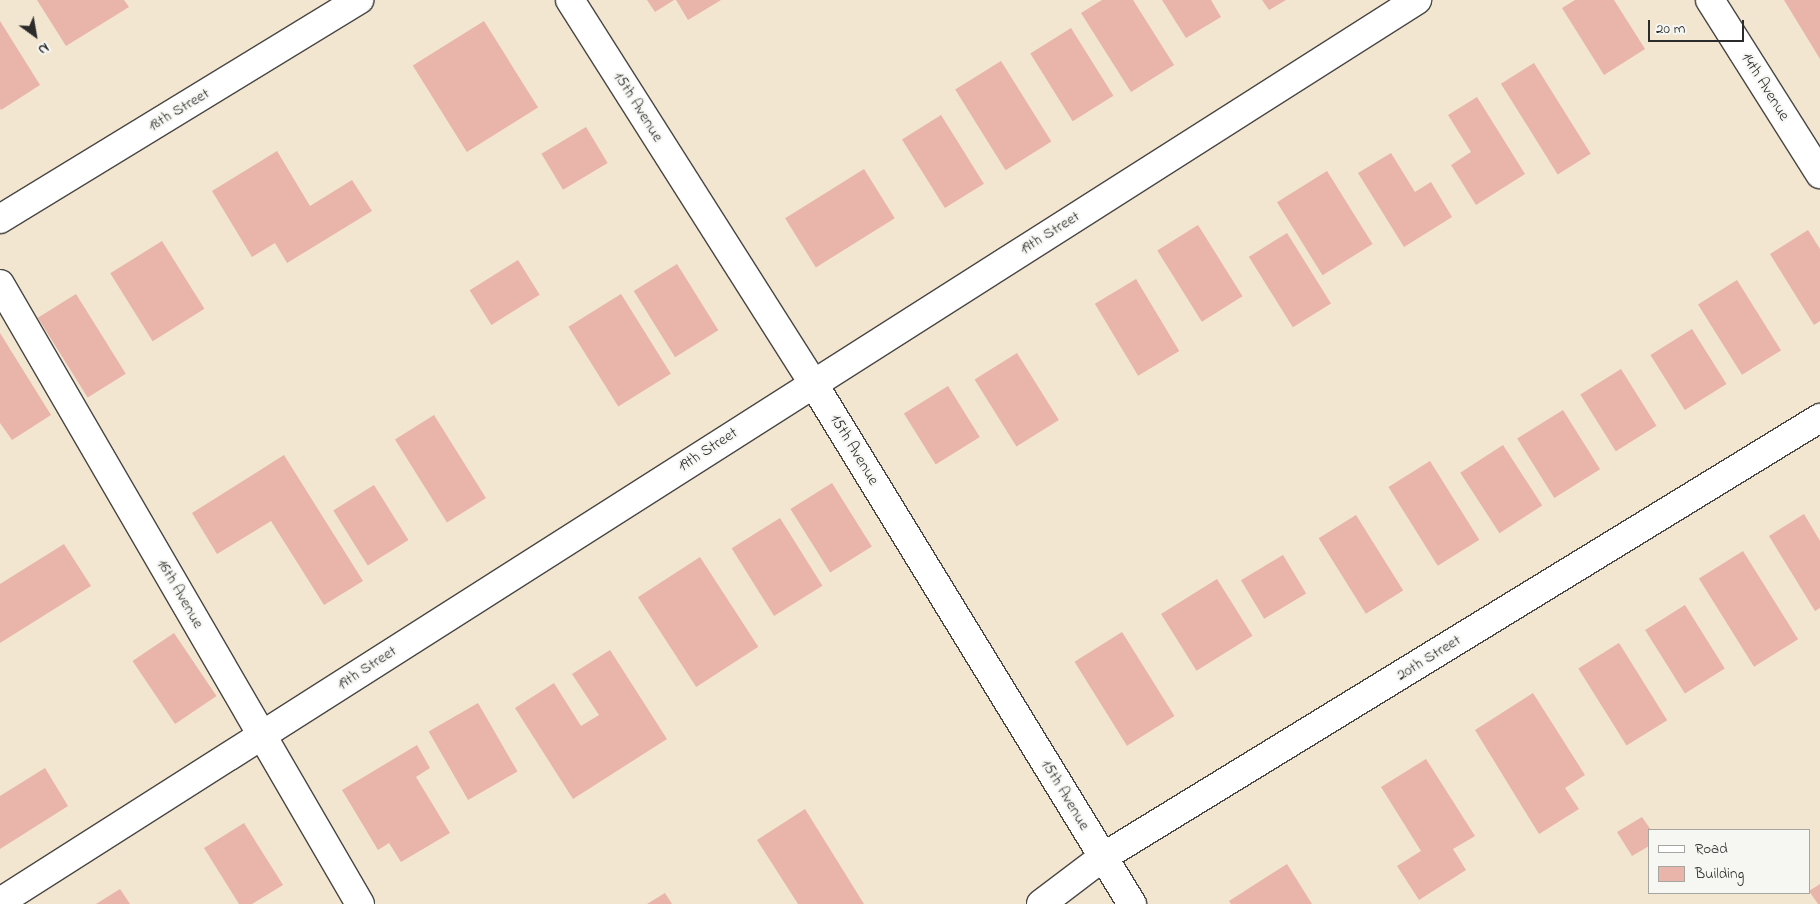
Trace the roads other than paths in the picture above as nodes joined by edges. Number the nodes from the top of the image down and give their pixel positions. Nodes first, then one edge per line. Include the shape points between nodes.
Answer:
1 (359, 0) edge
2 (570, 0) edge
3 (1417, 0) edge
4 (1710, 0) edge
5 (1820, 174) edge
6 (0, 219) edge
7 (0, 284) edge
8 (813, 383) junction
9 (1820, 418) edge
10 (262, 736) junction
11 (1103, 857) junction
12 (0, 902) edge
13 (360, 904) edge
14 (1041, 904) edge
15 (1132, 904) edge

1 - 6 street, 18th Street
2 - 8 street, 15th Avenue
3 - 8 street, 19th Street
4 - 5 street, 14th Avenue
7 - 10 street, 16th Avenue
8 - 10 street, 19th Street
8 - 11 street, 15th Avenue
9 - 11 street, 20th Street
10 - 12 street, 19th Street
10 - 13 street, 16th Avenue
11 - 14 street, 20th Street
11 - 15 street, 15th Avenue

